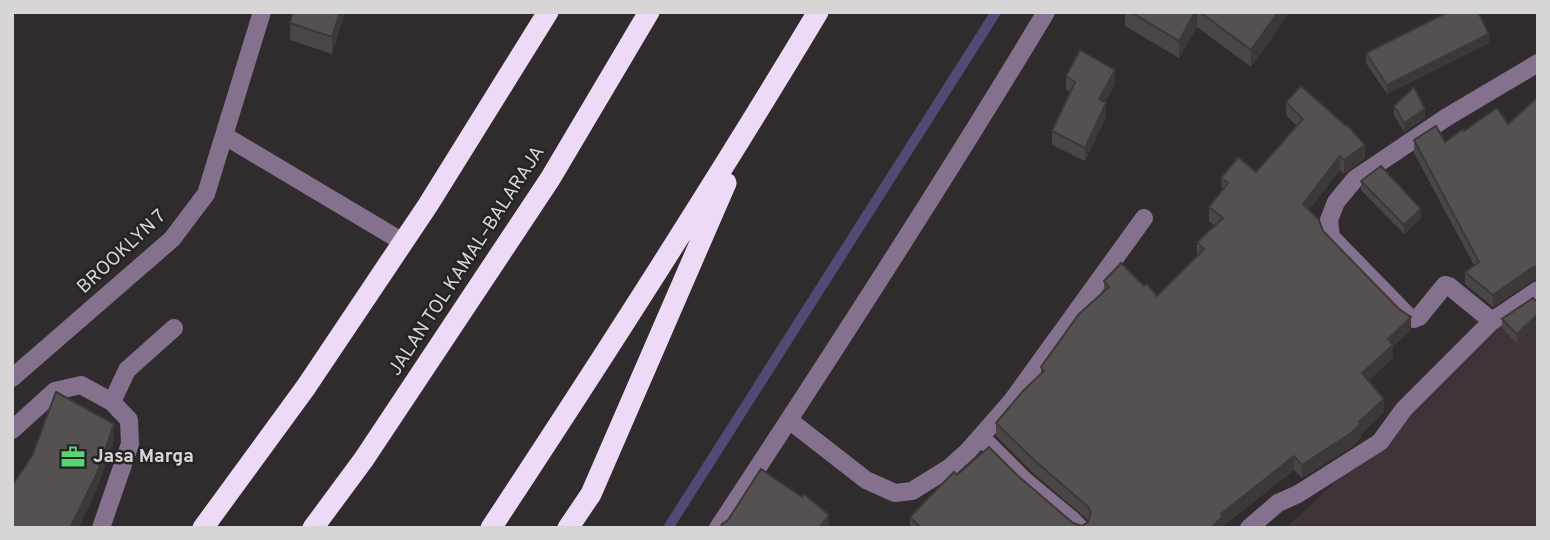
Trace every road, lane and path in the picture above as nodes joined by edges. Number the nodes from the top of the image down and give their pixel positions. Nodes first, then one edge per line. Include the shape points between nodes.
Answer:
1 (262, 12) edge
2 (548, 12) edge
3 (649, 12) edge
4 (818, 12) edge
5 (1046, 12) edge
6 (1538, 63) edge
7 (753, 120) junction
8 (225, 136) junction
9 (1144, 218) dead end
10 (403, 242) junction
11 (1538, 290) edge
12 (1492, 321) junction
13 (174, 328) dead end
14 (12, 378) edge
15 (112, 402) junction
16 (789, 421) junction
17 (13, 426) edge
18 (981, 437) junction
19 (101, 528) edge
20 (203, 528) edge
21 (313, 528) edge
22 (491, 528) edge
23 (568, 528) edge
24 (718, 528) edge
25 (1080, 528) edge
26 (1248, 528) edge

1 - 8 street, BROOKLYN 7
2 - 10 highway
3 - 21 highway, JALAN TOL KAMAL–BALARAJA via 550,179
4 - 7 highway
5 - 16 street
6 - 12 street via 1355,179 1329,219 1331,237 1406,315 1419,317 1445,285
7 - 22 highway
7 - 23 highway via 591,494
8 - 10 street
8 - 14 street, BROOKLYN 7 via 206,194 172,239
9 - 18 street
10 - 20 highway via 306,387
11 - 12 street
12 - 26 street via 1404,409 1380,442 1278,503
13 - 15 street via 127,370
15 - 17 street via 81,385 55,391
15 - 19 street via 129,420 130,444
16 - 18 street via 866,480 895,493 912,491 948,468
16 - 24 street
18 - 25 street

